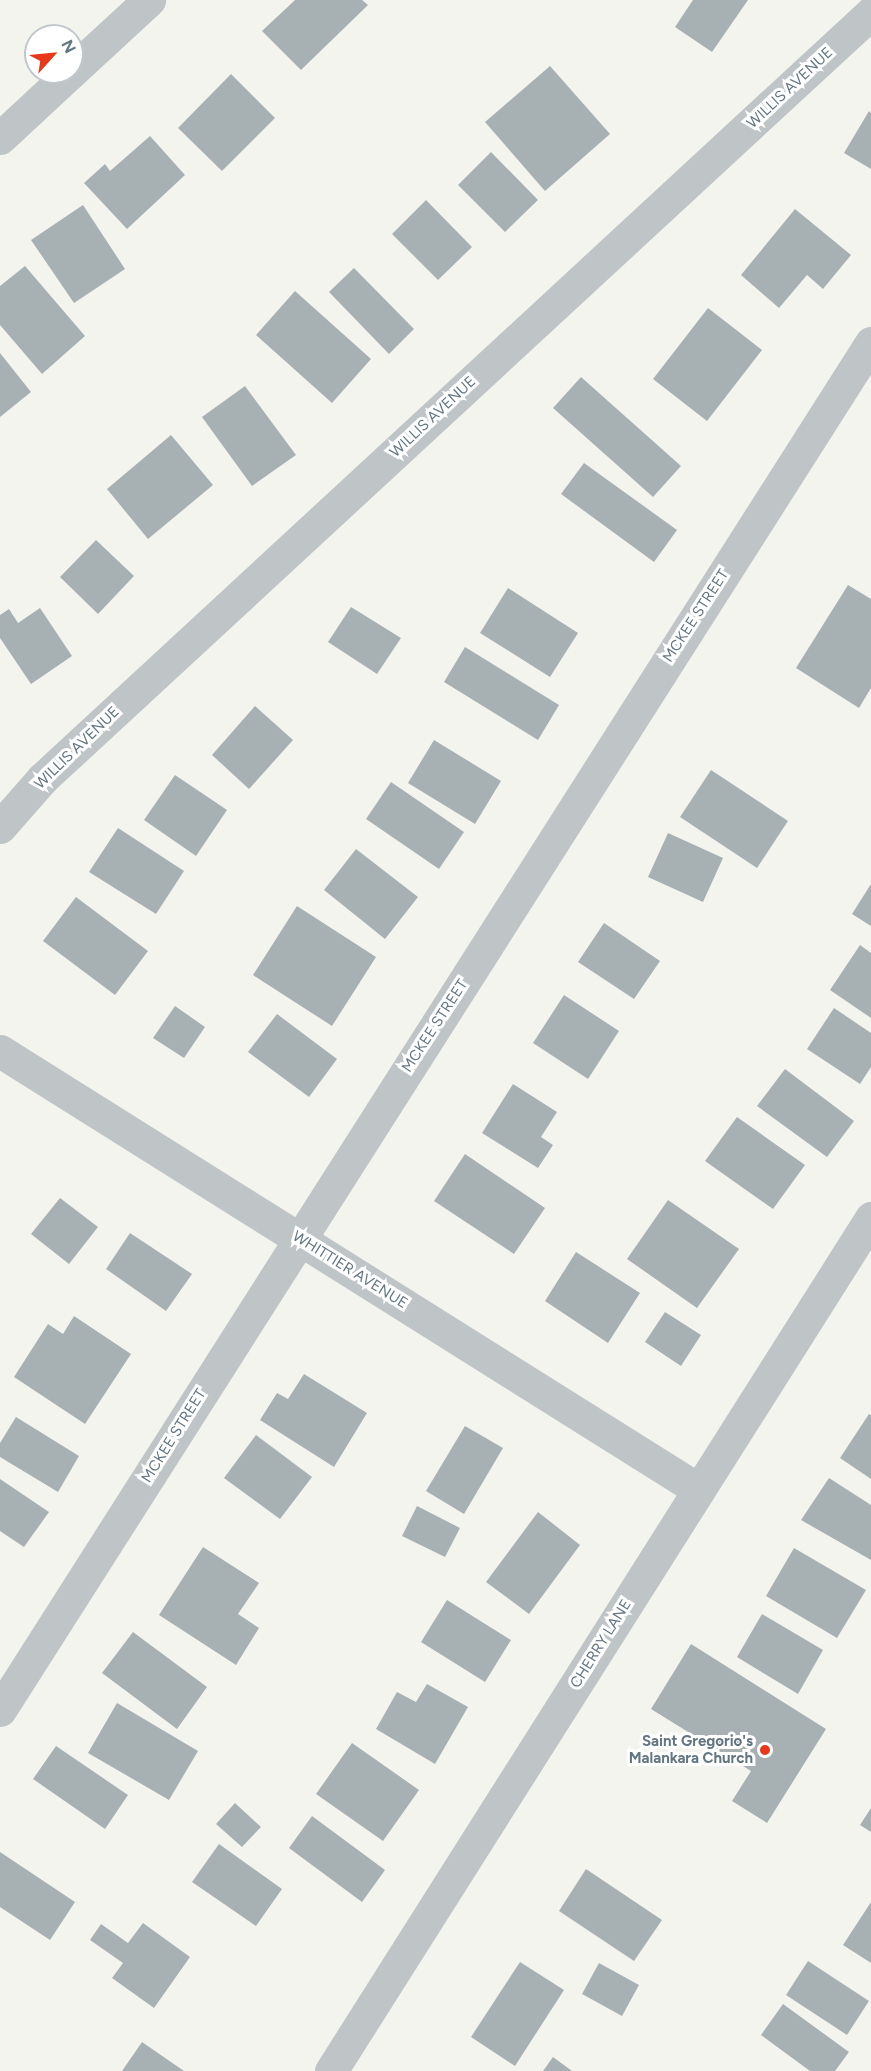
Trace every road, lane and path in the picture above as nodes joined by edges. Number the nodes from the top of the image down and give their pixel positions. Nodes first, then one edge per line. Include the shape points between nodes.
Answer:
1 (149, 0) edge
2 (871, 13) edge
3 (84, 61) edge
4 (59, 84) edge
5 (0, 138) edge
6 (871, 343) edge
7 (0, 827) edge
8 (0, 1051) edge
9 (871, 1218) edge
10 (300, 1238) junction
11 (699, 1490) junction
12 (0, 1710) edge
13 (331, 2071) edge

1 - 3 street
2 - 7 street, WILLIS AVENUE via 42,779
4 - 5 street
6 - 10 street, MCKEE STREET
8 - 10 street, WHITTIER AVENUE
9 - 11 street, CHERRY LANE
10 - 11 street, WHITTIER AVENUE
10 - 12 street, MCKEE STREET
11 - 13 street, CHERRY LANE

